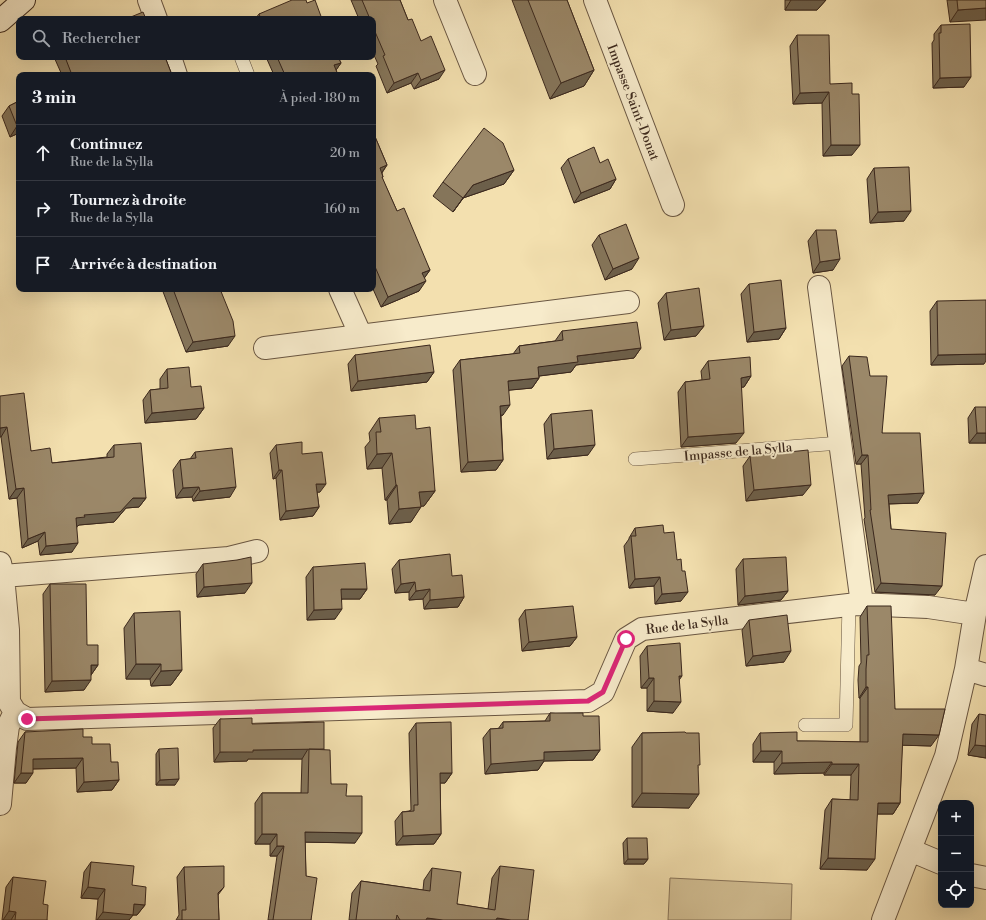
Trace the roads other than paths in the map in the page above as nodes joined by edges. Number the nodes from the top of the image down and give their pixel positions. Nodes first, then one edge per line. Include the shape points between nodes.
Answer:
1 (24, 0) edge
2 (149, 0) edge
3 (445, 0) edge
4 (595, 0) edge
5 (155, 16) edge
6 (0, 21) edge
7 (171, 60) edge
8 (242, 60) edge
9 (175, 72) edge
10 (247, 72) edge
11 (475, 74) dead end
12 (673, 205) dead end
13 (819, 287) dead end
14 (341, 292) edge
15 (628, 302) dead end
16 (361, 336) junction
17 (265, 348) dead end
18 (840, 443) junction
19 (635, 459) dead end
20 (257, 551) dead end
21 (986, 566) edge
22 (2, 569) edge
23 (856, 604) junction
24 (975, 614) junction
25 (976, 672) edge
26 (15, 712) junction
27 (805, 726) dead end
28 (0, 804) edge
29 (910, 850) junction
30 (938, 862) edge
31 (974, 875) edge
32 (986, 878) edge
33 (884, 920) edge

1 - 6 street
2 - 5 street
3 - 11 street
4 - 12 street, Impasse Saint-Donat
7 - 9 street
8 - 10 lane
13 - 18 street
14 - 16 street
15 - 16 street
16 - 17 street
18 - 19 lane, Impasse de la Sylla
18 - 23 street
20 - 22 street via 229,558
21 - 24 street
22 - 26 street via 8,630 9,702
23 - 24 street, Rue de la Sylla via 928,607
23 - 26 street, Rue de la Sylla via 642,629 626,639 603,692 588,701 27,719
23 - 27 lane via 846,725
24 - 25 street
25 - 29 street
26 - 28 street via 8,726 4,748
29 - 30 street
29 - 33 street
31 - 32 street

